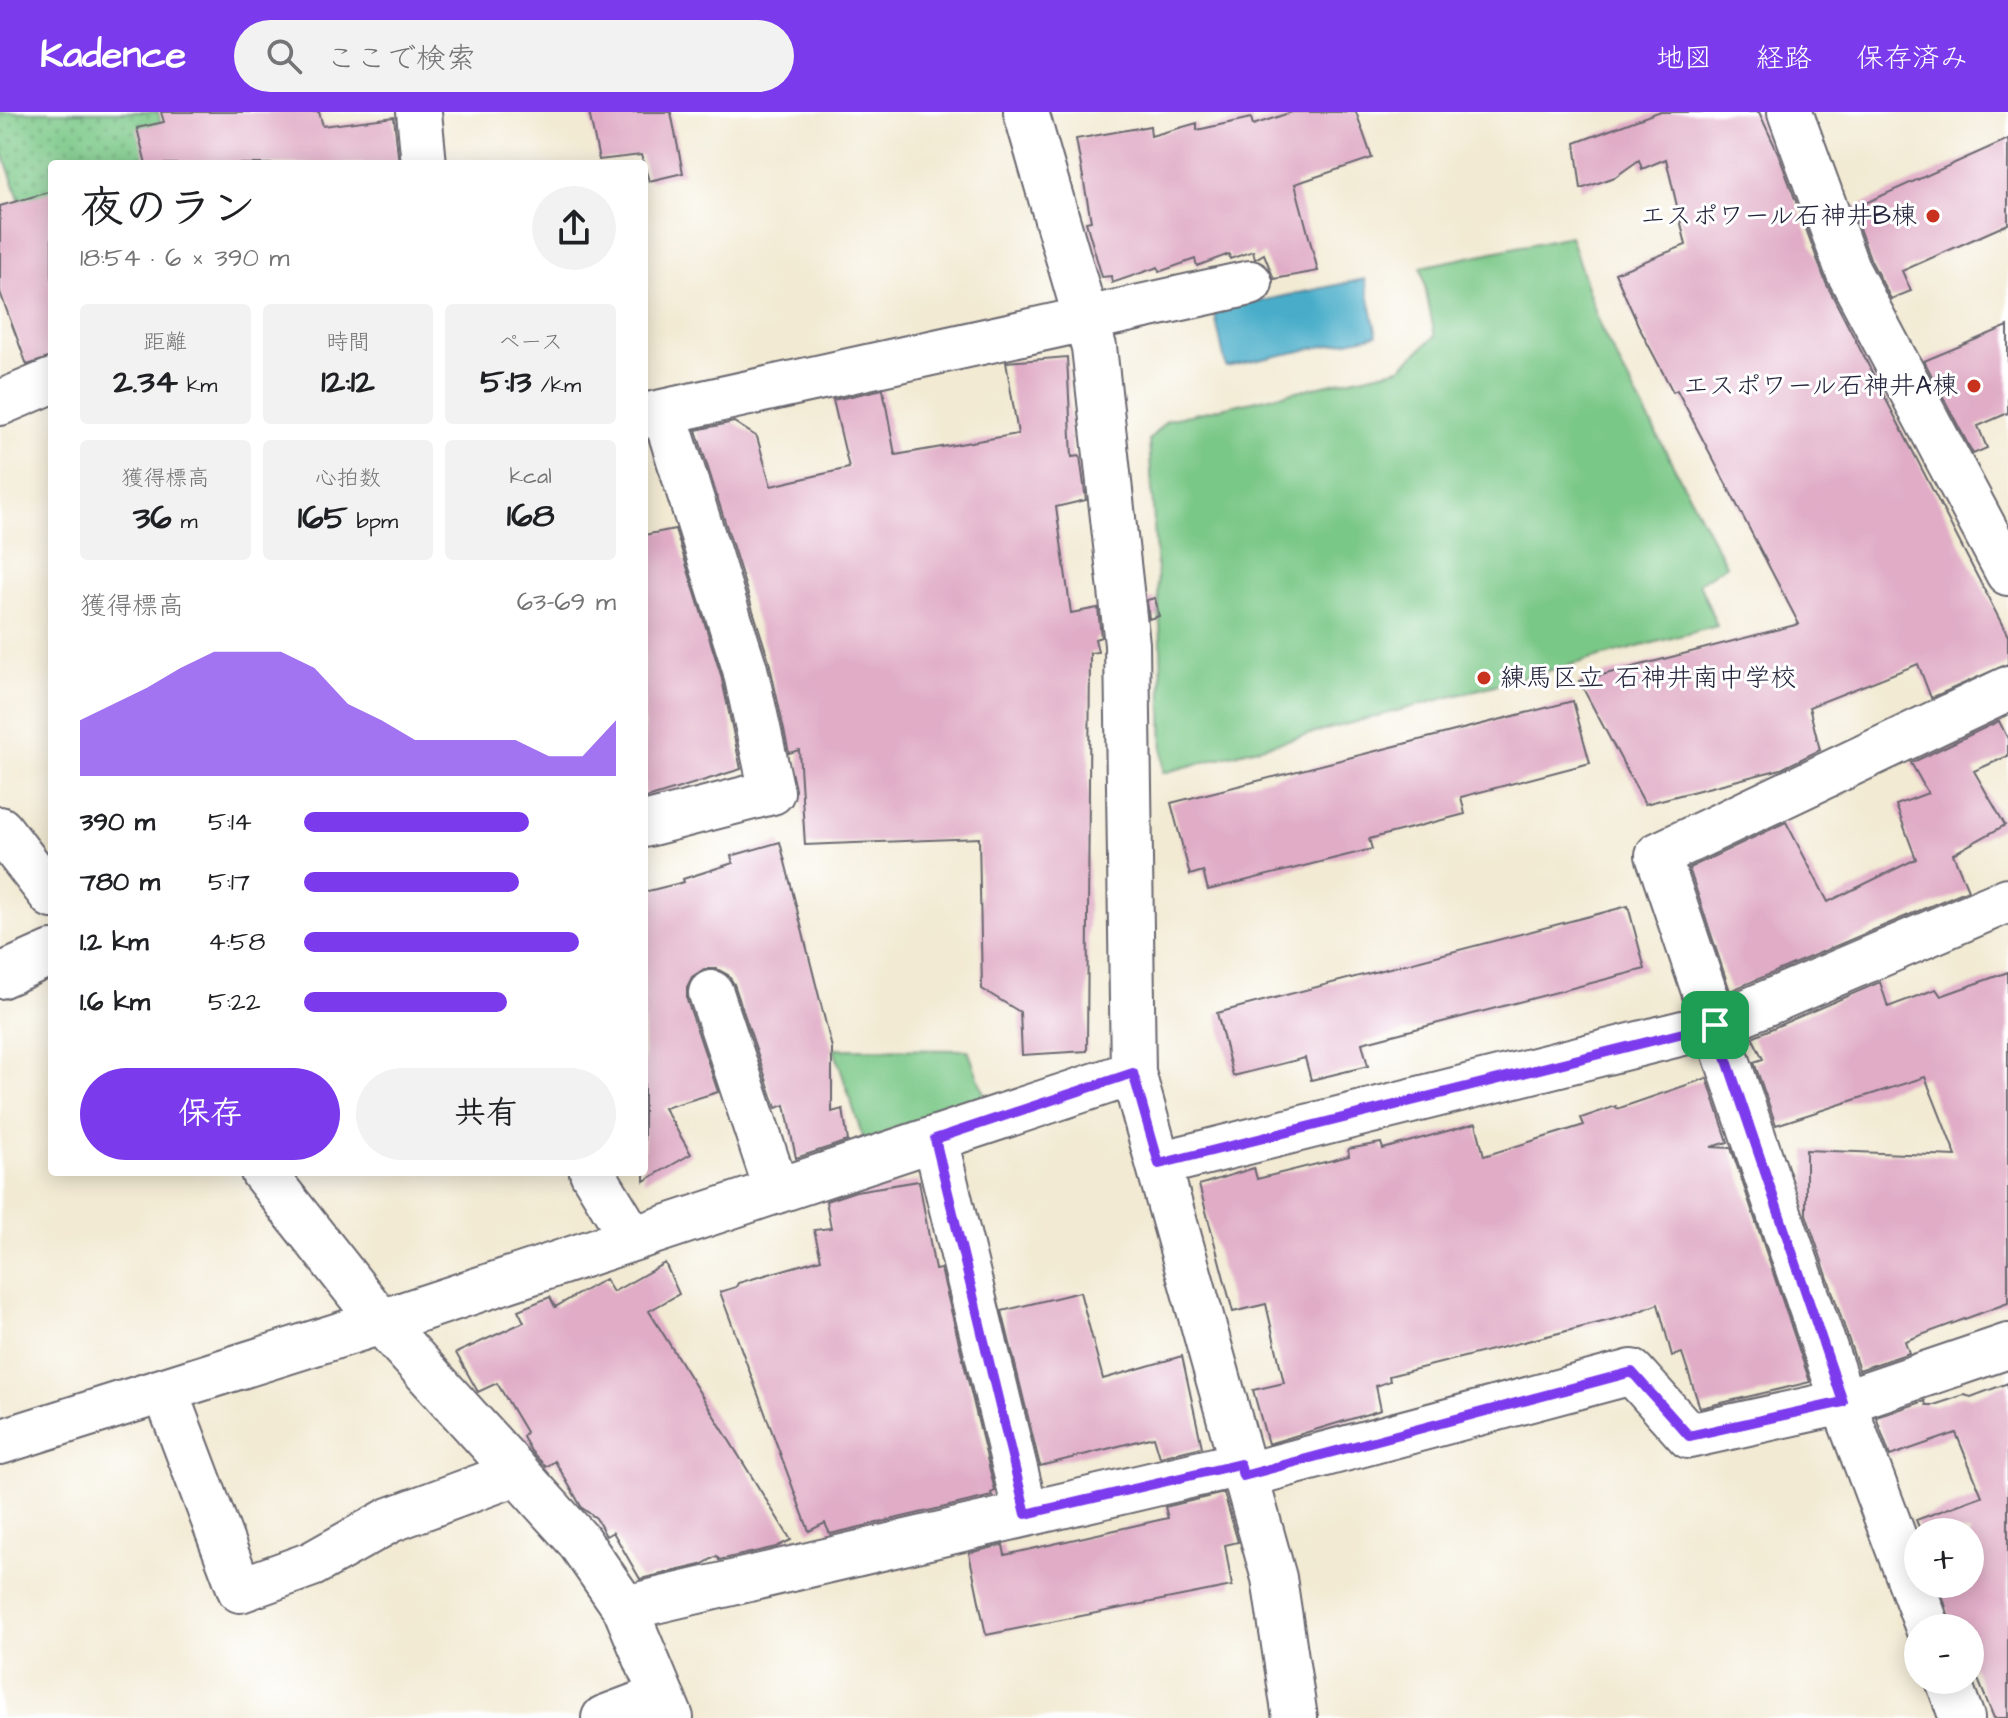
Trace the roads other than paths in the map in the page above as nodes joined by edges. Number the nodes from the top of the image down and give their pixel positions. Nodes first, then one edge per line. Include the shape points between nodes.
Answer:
1 (419, 112) edge
2 (1026, 112) edge
3 (1790, 112) edge
4 (424, 160) edge
5 (1250, 283) dead end
6 (1089, 320) junction
7 (48, 383) edge
8 (0, 403) edge
9 (654, 414) edge
10 (2003, 550) edge
11 (2008, 689) edge
12 (648, 824) edge
13 (0, 829) edge
14 (48, 891) edge
15 (2008, 900) edge
16 (48, 955) edge
17 (0, 976) edge
18 (711, 993) dead end
19 (1715, 1025) junction
20 (1133, 1073) junction
21 (935, 1139) junction
22 (1159, 1164) junction
23 (266, 1176) edge
24 (594, 1176) edge
25 (777, 1191) junction
26 (632, 1238) junction
27 (381, 1322) junction
28 (2006, 1354) edge
29 (165, 1391) junction
30 (1843, 1402) junction
31 (0, 1442) edge
32 (1242, 1470) junction
33 (517, 1473) junction
34 (1026, 1514) junction
35 (625, 1608) junction
36 (1923, 1614) edge
37 (1953, 1694) edge
38 (667, 1707) edge
39 (604, 1718) edge
40 (1295, 1718) edge
41 (1962, 1718) edge

1 - 4 street
2 - 6 street
3 - 10 street via 1848,271
5 - 6 street
6 - 9 street
6 - 20 street via 1127,644
7 - 8 street
9 - 12 street via 745,669 772,792
11 - 19 street via 1658,855
13 - 14 street
15 - 19 street
16 - 17 street
18 - 25 street
19 - 22 street
19 - 30 street
20 - 21 street
20 - 22 street
21 - 25 street
21 - 34 street
22 - 32 street
23 - 27 street
24 - 26 street
25 - 26 street
26 - 27 street
27 - 29 street
27 - 33 street
28 - 30 street
29 - 31 street
29 - 33 street via 240,1590 312,1564 390,1520
30 - 32 street via 1689,1436 1632,1372
30 - 36 street
32 - 34 street
32 - 40 street via 1274,1578
33 - 35 street via 578,1540
34 - 35 street
35 - 38 street
37 - 41 street
38 - 39 street

